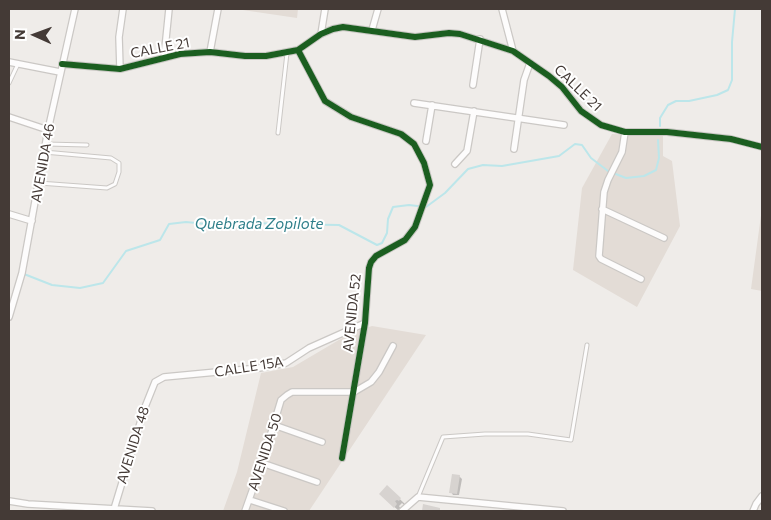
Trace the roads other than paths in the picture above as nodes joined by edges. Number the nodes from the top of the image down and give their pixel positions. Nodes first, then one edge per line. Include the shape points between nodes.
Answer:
1 (75, 9) edge
2 (123, 9) edge
3 (169, 9) edge
4 (218, 9) edge
5 (324, 9) edge
6 (378, 9) edge
7 (502, 9) edge
8 (372, 30) junction
9 (321, 34) junction
10 (480, 40) junction
11 (298, 50) junction
12 (513, 51) junction
13 (210, 52) junction
14 (287, 53) junction
15 (164, 58) junction
16 (9, 62) edge
17 (530, 63) junction
18 (18, 64) junction
19 (62, 64) junction
20 (120, 69) junction
21 (60, 72) junction
22 (9, 83) edge
23 (473, 85) dead end
24 (414, 103) dead end
25 (432, 105) junction
26 (474, 111) junction
27 (9, 117) edge
28 (518, 118) junction
29 (564, 125) dead end
30 (48, 130) junction
31 (625, 132) junction
32 (278, 133) dead end
33 (426, 141) dead end
34 (46, 144) junction
35 (88, 145) dead end
36 (762, 147) edge
37 (514, 149) dead end
38 (44, 152) junction
39 (455, 164) dead end
40 (39, 183) junction
41 (602, 209) junction
42 (9, 214) edge
43 (32, 221) junction
44 (664, 238) dead end
45 (641, 279) dead end
46 (9, 317) edge
47 (365, 323) junction
48 (587, 345) dead end
49 (394, 346) dead end
50 (155, 382) joint
51 (354, 392) junction
52 (274, 425) junction
53 (322, 442) dead end
54 (342, 458) dead end
55 (262, 464) junction
56 (317, 482) dead end
57 (762, 496) edge
58 (418, 497) junction
59 (250, 500) junction
60 (9, 502) edge
61 (114, 509) junction
62 (152, 511) edge
63 (245, 511) edge
64 (284, 511) edge
65 (402, 511) edge
66 (563, 511) edge
67 (753, 511) edge

1 - 19 street, AVENIDA 46
2 - 20 street via 119,37
3 - 15 street
4 - 13 street
5 - 9 street
6 - 8 street
7 - 12 street
8 - 9 street, CALLE 21 via 343,27
8 - 10 street, CALLE 21 via 415,37 460,34
9 - 11 street, CALLE 21
10 - 12 street, CALLE 21
10 - 23 street
11 - 14 street, CALLE 21
11 - 47 street, AVENIDA 52 via 325,101 351,117 401,134 414,144 430,185 415,227 405,240 371,262
12 - 17 street, CALLE 21
13 - 14 street, CALLE 21 via 245,56
13 - 15 street, CALLE 21
14 - 32 lane
15 - 20 street, CALLE 21
16 - 18 street
17 - 28 street
17 - 31 street, CALLE 21 via 562,87 594,122
18 - 21 street
18 - 22 lane
19 - 20 street, CALLE 21
19 - 21 street, AVENIDA 46
21 - 30 street, AVENIDA 46
24 - 25 street
25 - 26 street
25 - 33 street
26 - 28 street
26 - 39 street via 467,151
27 - 30 street
28 - 29 street
28 - 37 street
30 - 34 street, AVENIDA 46
31 - 36 street, CALLE 21 via 674,132 731,139
31 - 41 street via 622,152 604,192
34 - 35 lane
34 - 38 street, AVENIDA 46
38 - 40 street, AVENIDA 46
38 - 40 lane via 111,158 119,163 119,172 115,184 107,188
40 - 43 street, AVENIDA 46
41 - 44 street
41 - 45 street via 601,259
42 - 43 street
43 - 46 street, AVENIDA 46
47 - 50 street, CALLE 15A via 309,348 286,363 164,377
47 - 51 street, AVENIDA 52
48 - 58 lane via 571,440 519,434 443,437
49 - 51 street via 371,382
50 - 61 street, AVENIDA 48 via 144,407
51 - 52 street, AVENIDA 50 via 292,392 281,400
51 - 54 street, AVENIDA 52
52 - 53 street
52 - 55 street, AVENIDA 50
55 - 56 street
55 - 59 street, AVENIDA 50
57 - 67 street
58 - 65 street
58 - 66 street
59 - 63 street, AVENIDA 50
59 - 64 street
60 - 61 street
61 - 62 street

